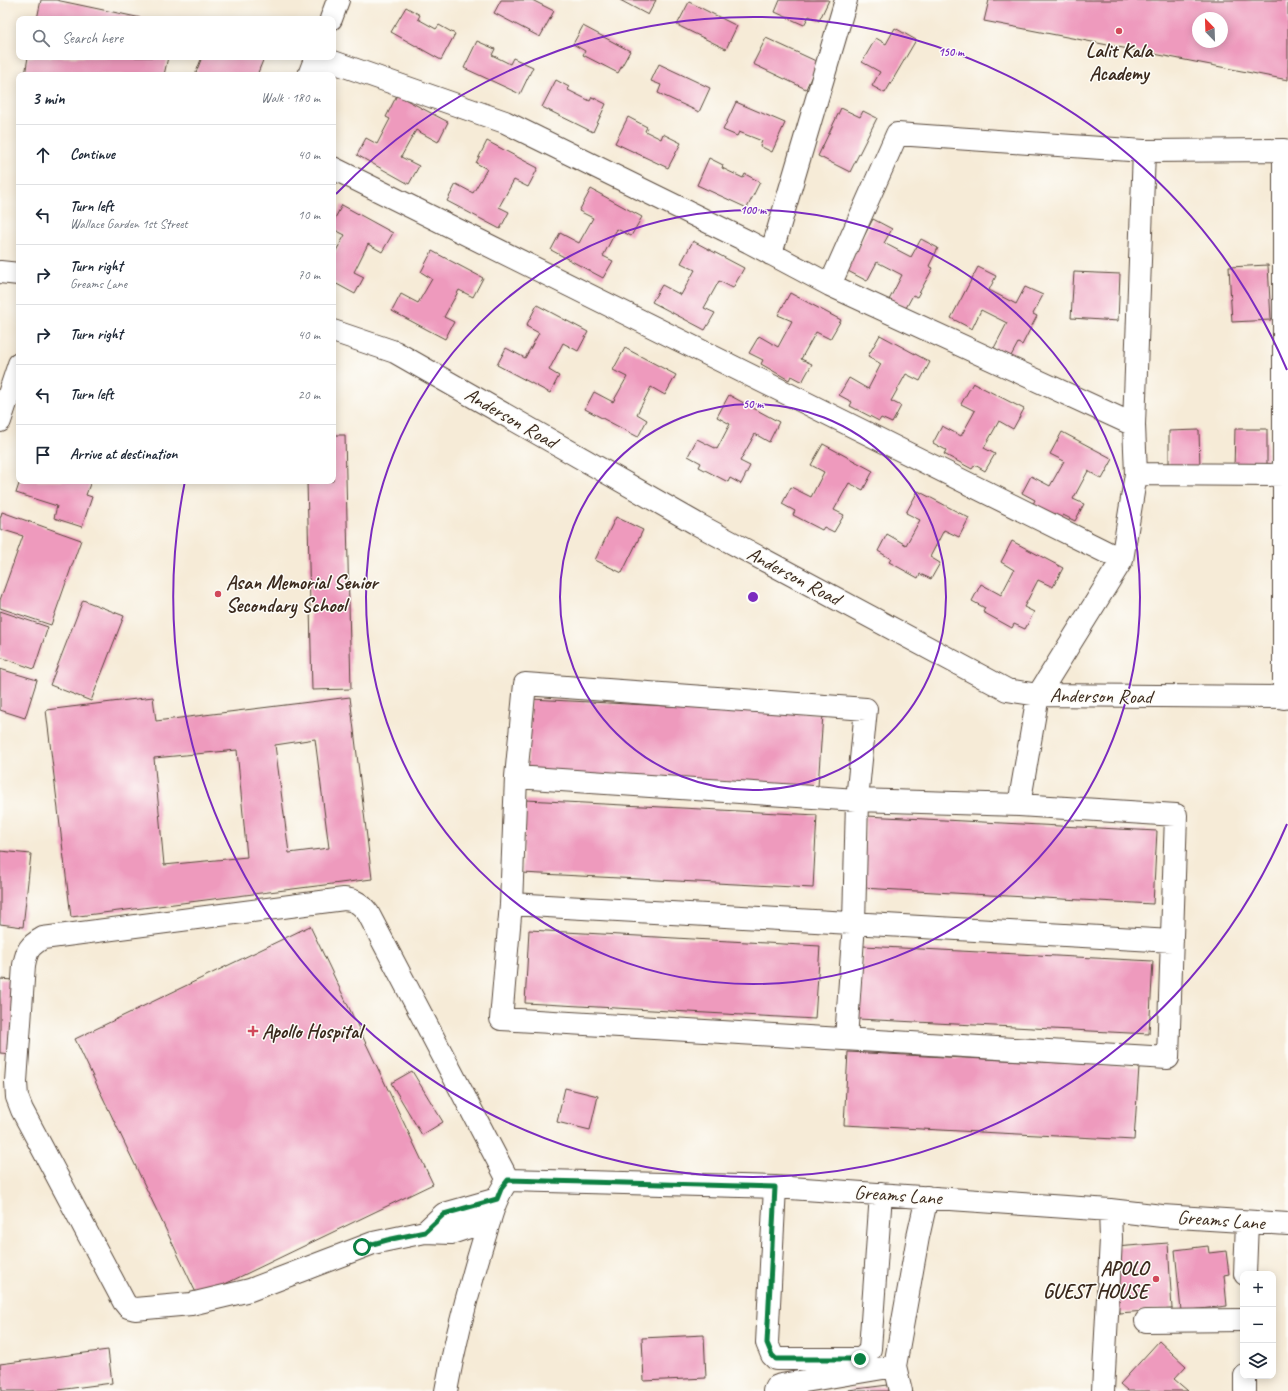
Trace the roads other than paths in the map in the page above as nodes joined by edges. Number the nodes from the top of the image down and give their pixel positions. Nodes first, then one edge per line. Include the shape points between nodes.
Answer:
1 (338, 0) edge
2 (846, 0) edge
3 (332, 16) edge
4 (316, 60) edge
5 (327, 60) edge
6 (310, 72) edge
7 (1144, 152) junction
8 (336, 169) edge
9 (771, 254) junction
10 (0, 272) edge
11 (16, 274) edge
12 (830, 285) junction
13 (336, 332) edge
14 (16, 373) edge
15 (0, 421) edge
16 (1134, 425) junction
17 (1136, 474) junction
18 (1284, 475) junction
19 (1122, 560) junction
20 (1038, 695) junction
21 (1286, 697) edge
22 (516, 777) junction
23 (857, 800) junction
24 (1020, 804) junction
25 (511, 904) junction
26 (854, 923) junction
27 (1172, 941) junction
28 (846, 1040) junction
29 (508, 1180) junction
30 (775, 1187) junction
31 (881, 1194) junction
32 (927, 1197) junction
33 (497, 1199) junction
34 (1110, 1210) junction
35 (490, 1220) junction
36 (1247, 1222) junction
37 (1288, 1224) edge
38 (425, 1232) junction
39 (1245, 1271) edge
40 (1240, 1320) edge
41 (1146, 1321) dead end
42 (895, 1366) junction
43 (1245, 1379) edge
44 (446, 1391) edge
45 (774, 1391) edge
46 (901, 1391) edge
47 (1103, 1391) edge
48 (1245, 1391) edge

1 - 3 street
2 - 9 street
4 - 6 street
5 - 9 street via 505,122
7 - 12 street via 897,134
7 - 16 street
7 - 18 street via 1284,150
8 - 19 street
9 - 12 street
10 - 11 street
12 - 16 street
13 - 20 street, Anderson Road via 395,352 697,524 1007,690
14 - 15 street
16 - 17 street
17 - 18 street
17 - 19 street
18 - 21 street
19 - 20 street
20 - 21 street, Anderson Road
20 - 24 street
22 - 23 street
22 - 23 street via 525,684 866,709
22 - 25 street
23 - 24 street
23 - 26 street
24 - 27 street via 1176,815
25 - 26 street
25 - 28 street via 501,1019
26 - 27 street
26 - 28 street
27 - 28 street via 1168,1058
29 - 30 street, Greams Lane
29 - 33 street
29 - 38 street via 368,913 357,902 344,899 43,938 32,945 26,954 24,965 17,1097 128,1307 135,1309 191,1304 250,1290 373,1243
30 - 31 street, Greams Lane
30 - 31 street via 767,1343 776,1359 860,1359 866,1356 870,1349
31 - 32 street, Greams Lane
32 - 34 street, Greams Lane
32 - 42 street
33 - 35 street
33 - 38 street via 444,1214
34 - 36 street, Greams Lane
34 - 47 street via 1111,1239
35 - 38 street via 450,1233
35 - 44 street via 471,1282
36 - 37 street, Greams Lane
36 - 39 street
40 - 41 street
42 - 45 street via 781,1385
42 - 46 street
43 - 48 street

